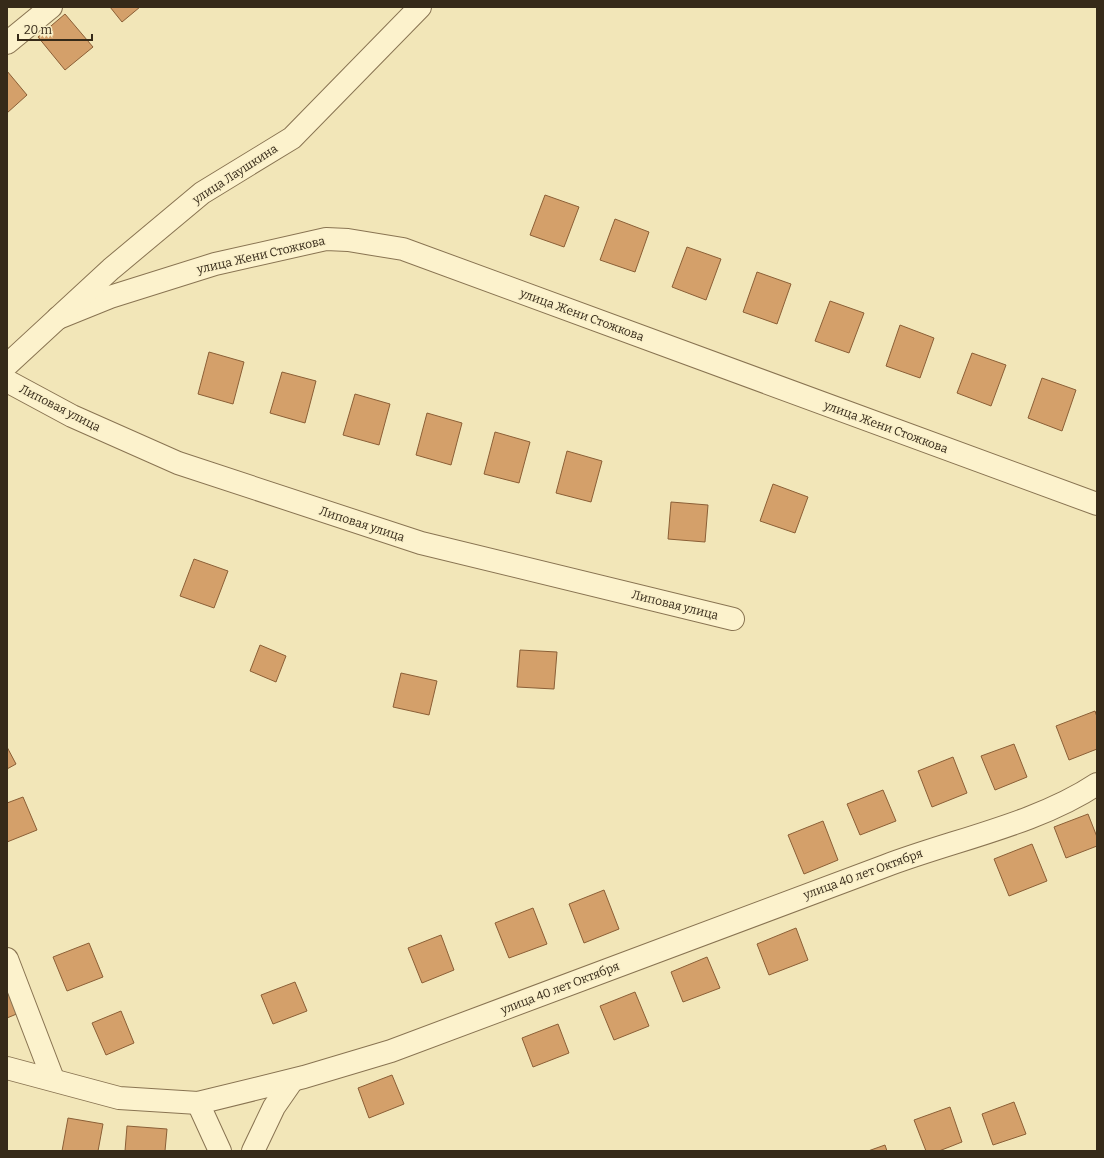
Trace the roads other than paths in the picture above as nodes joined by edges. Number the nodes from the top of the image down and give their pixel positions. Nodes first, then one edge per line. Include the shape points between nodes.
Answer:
1 (51, 7) edge
2 (420, 7) edge
3 (7, 43) edge
4 (58, 318) junction
5 (7, 365) edge
6 (7, 380) edge
7 (1097, 504) edge
8 (733, 619) dead end
9 (1097, 784) edge
10 (7, 959) edge
11 (7, 1068) edge
12 (53, 1079) junction
13 (292, 1081) junction
14 (198, 1104) junction
15 (220, 1151) edge
16 (253, 1151) edge

1 - 3 street
2 - 4 street, улица Лаушкина via 292,138 202,193 111,269
4 - 5 street, улица Лаушкина
4 - 7 street, улица Жени Стожкова via 110,297 215,264 326,239 348,240 403,250
6 - 8 street, Липовая улица via 72,416 178,463 421,543
9 - 13 street, улица 40 лет Октября via 1078,797 1020,821 919,853 391,1051
10 - 12 street
11 - 12 street, улица 40 лет Октября
12 - 14 street, улица 40 лет Октября via 119,1098
13 - 14 street, улица 40 лет Октября
13 - 16 street via 274,1107
14 - 15 street

